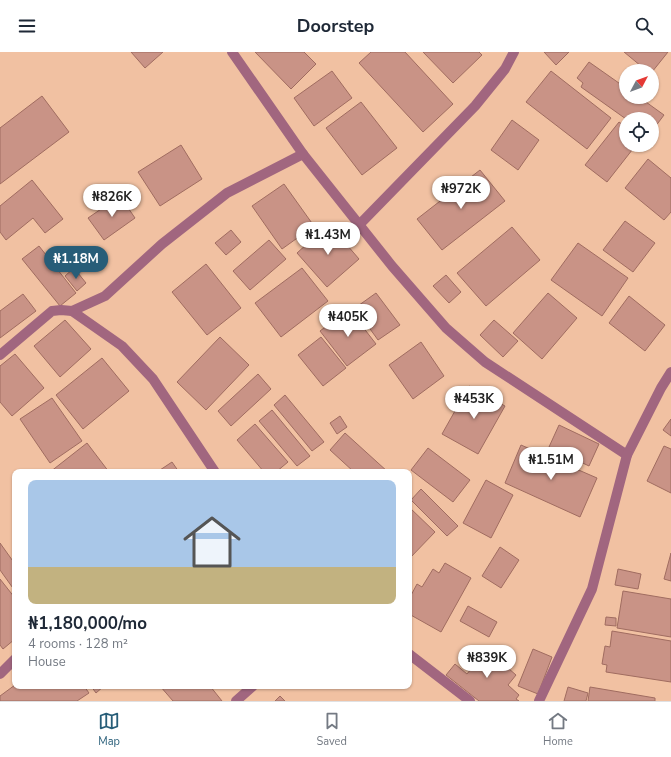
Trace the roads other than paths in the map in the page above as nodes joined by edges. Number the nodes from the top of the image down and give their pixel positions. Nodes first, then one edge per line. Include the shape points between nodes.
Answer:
1 (232, 52) edge
2 (514, 52) edge
3 (303, 154) junction
4 (359, 225) junction
5 (72, 311) junction
6 (0, 354) edge
7 (671, 372) edge
8 (627, 455) junction
9 (214, 469) edge
10 (412, 656) edge
11 (12, 662) edge
12 (0, 674) edge
13 (250, 689) edge
14 (236, 701) edge
15 (470, 701) edge
16 (538, 701) edge

1 - 3 street
2 - 4 street via 505,68 475,106
3 - 4 street
3 - 5 street via 227,193 162,244 105,296
4 - 8 street via 446,328 485,362
5 - 6 street via 52,311
5 - 9 street via 122,346 153,379
7 - 8 street
8 - 16 street via 592,589
10 - 15 street
11 - 12 street
13 - 14 street

